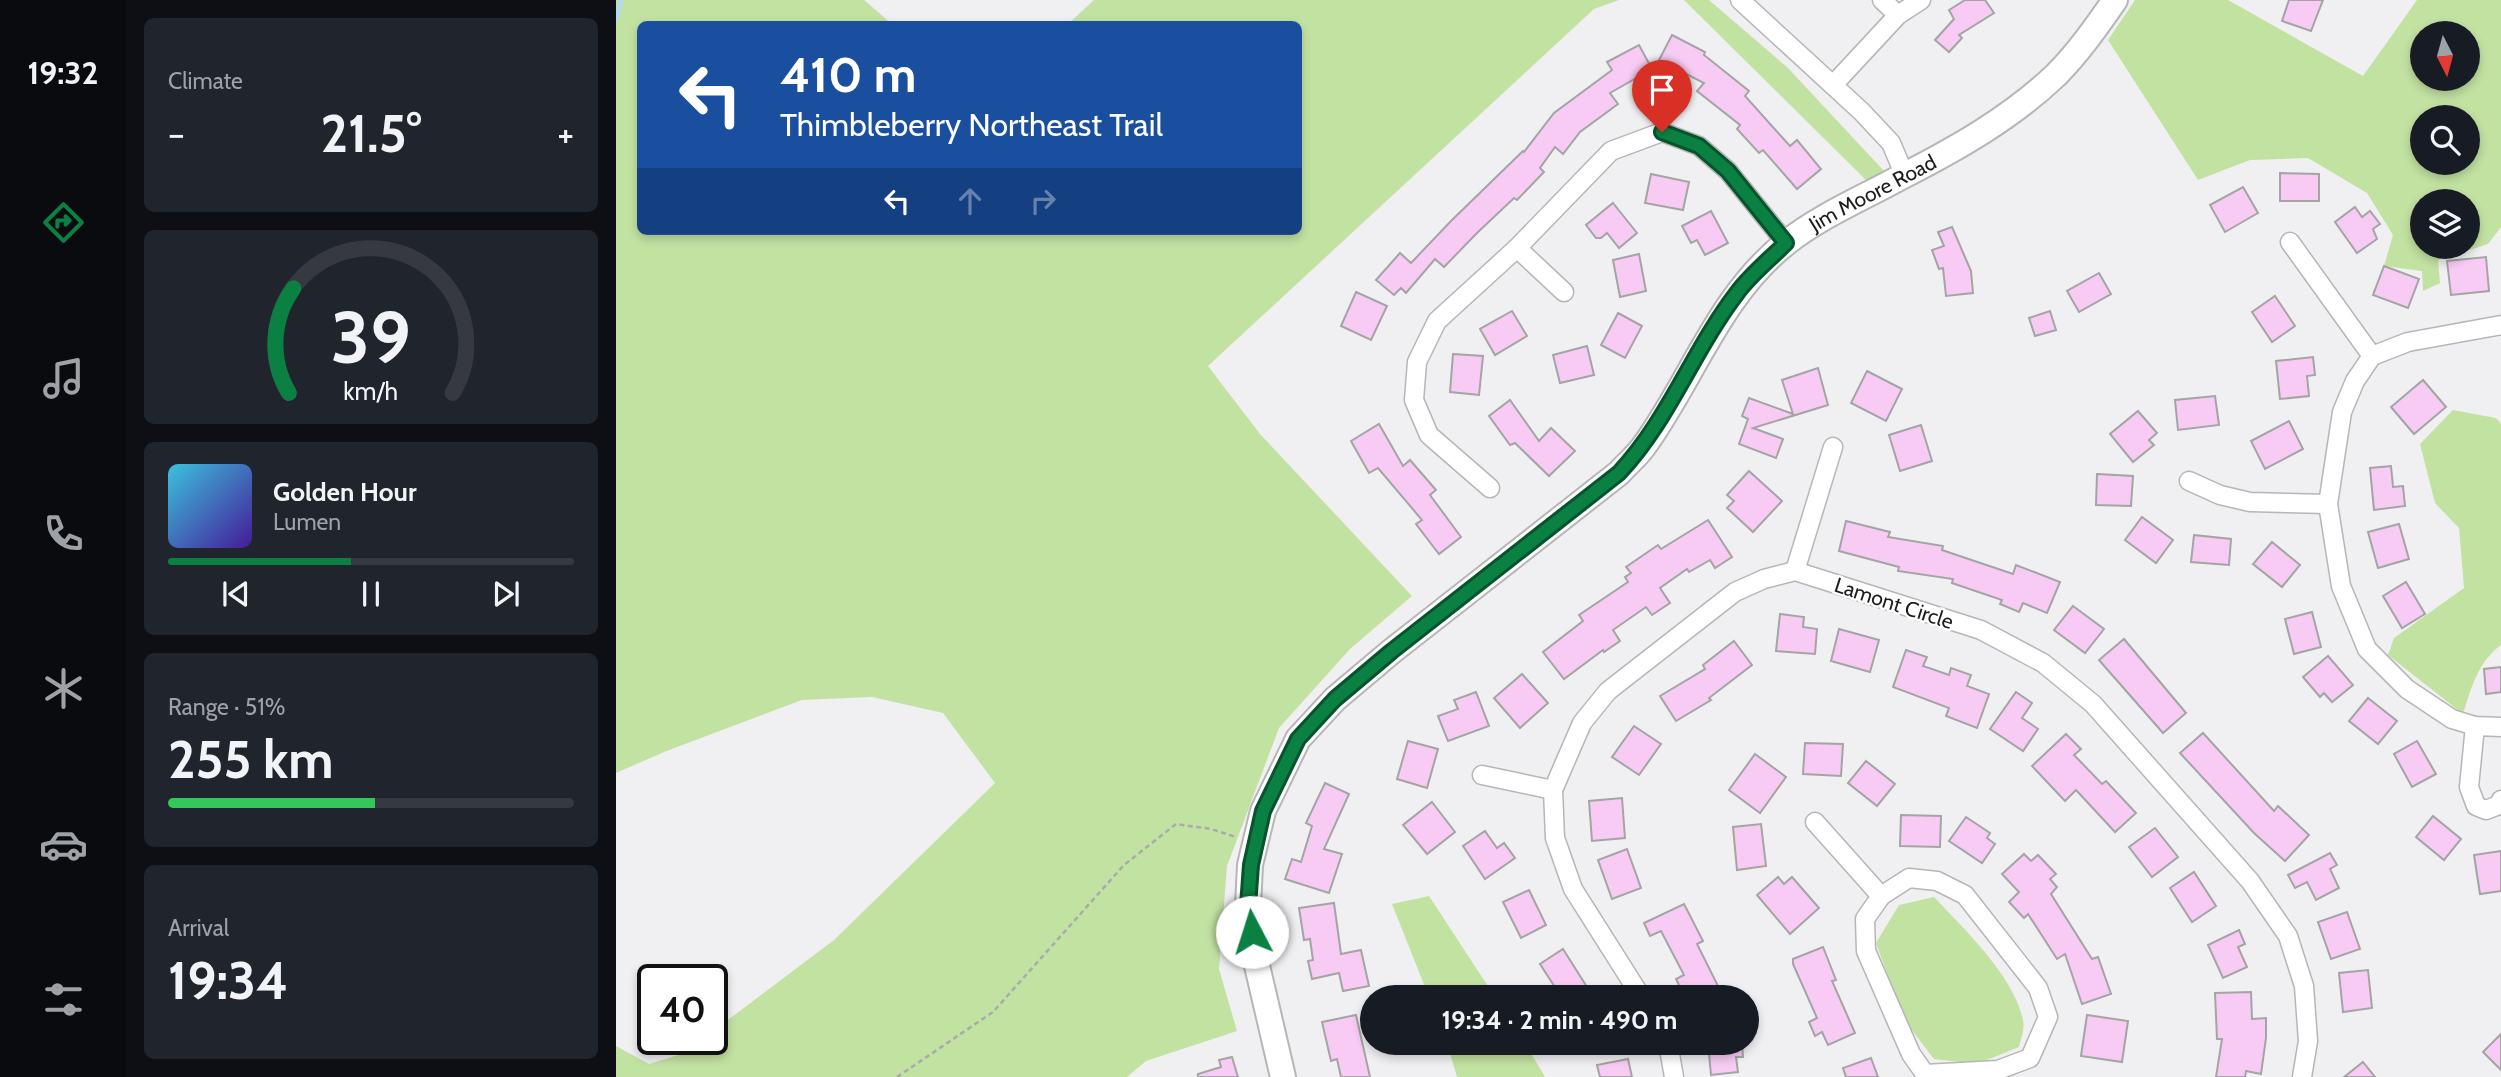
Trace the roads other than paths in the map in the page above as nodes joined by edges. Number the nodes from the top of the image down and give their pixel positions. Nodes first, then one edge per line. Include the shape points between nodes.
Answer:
1 (1740, 0) edge
2 (1882, 0) edge
3 (1921, 0) edge
4 (2115, 0) edge
5 (1898, 15) junction
6 (1833, 85) junction
7 (1905, 176) junction
8 (2290, 242) dead end
9 (1786, 243) junction
10 (1517, 248) junction
11 (1564, 292) dead end
12 (2501, 325) edge
13 (2372, 356) junction
14 (1833, 447) dead end
15 (2189, 481) dead end
16 (1490, 488) dead end
17 (2328, 504) junction
18 (1795, 571) junction
19 (2475, 726) junction
20 (2501, 727) edge
21 (1482, 775) dead end
22 (1553, 790) junction
23 (2501, 800) edge
24 (1815, 822) dead end
25 (1881, 895) junction
26 (1634, 985) edge
27 (1670, 1055) edge
28 (1925, 1075) edge
29 (1283, 1077) edge
30 (1674, 1077) edge
31 (2302, 1077) edge

1 - 6 street
2 - 5 street
3 - 5 street
4 - 7 street, Jim Moore Road via 2057,74 2019,106
5 - 6 street
6 - 7 street via 1891,143
7 - 9 street, Jim Moore Road
8 - 13 street
9 - 10 street via 1728,171 1699,146 1662,132 1611,151
9 - 29 street, Jim Moore Road via 1738,291 1643,448 1619,473 1392,651 1335,699 1298,739 1269,795 1251,865 1248,906
10 - 11 street
10 - 16 street via 1437,321 1417,362 1414,400 1429,435
12 - 13 street via 2408,341
13 - 17 street via 2342,412
14 - 18 street
15 - 17 street via 2250,502
17 - 19 street via 2341,586 2367,649 2407,689 2452,719
18 - 22 street via 1735,592 1608,691 1582,723
18 - 31 street, Lamont Circle via 1981,630 2043,663 2093,705 2250,881 2288,936 2304,986 2308,1041
19 - 20 street
19 - 23 street via 2469,788 2476,806 2486,810
21 - 22 street
22 - 26 street via 1555,838 1573,889
24 - 25 street
25 - 28 street via 1865,919 1866,951 1911,1054
25 - 28 street via 1909,878 1937,881 1965,895 2038,988 2048,1017 2030,1058 1998,1070
27 - 30 street

